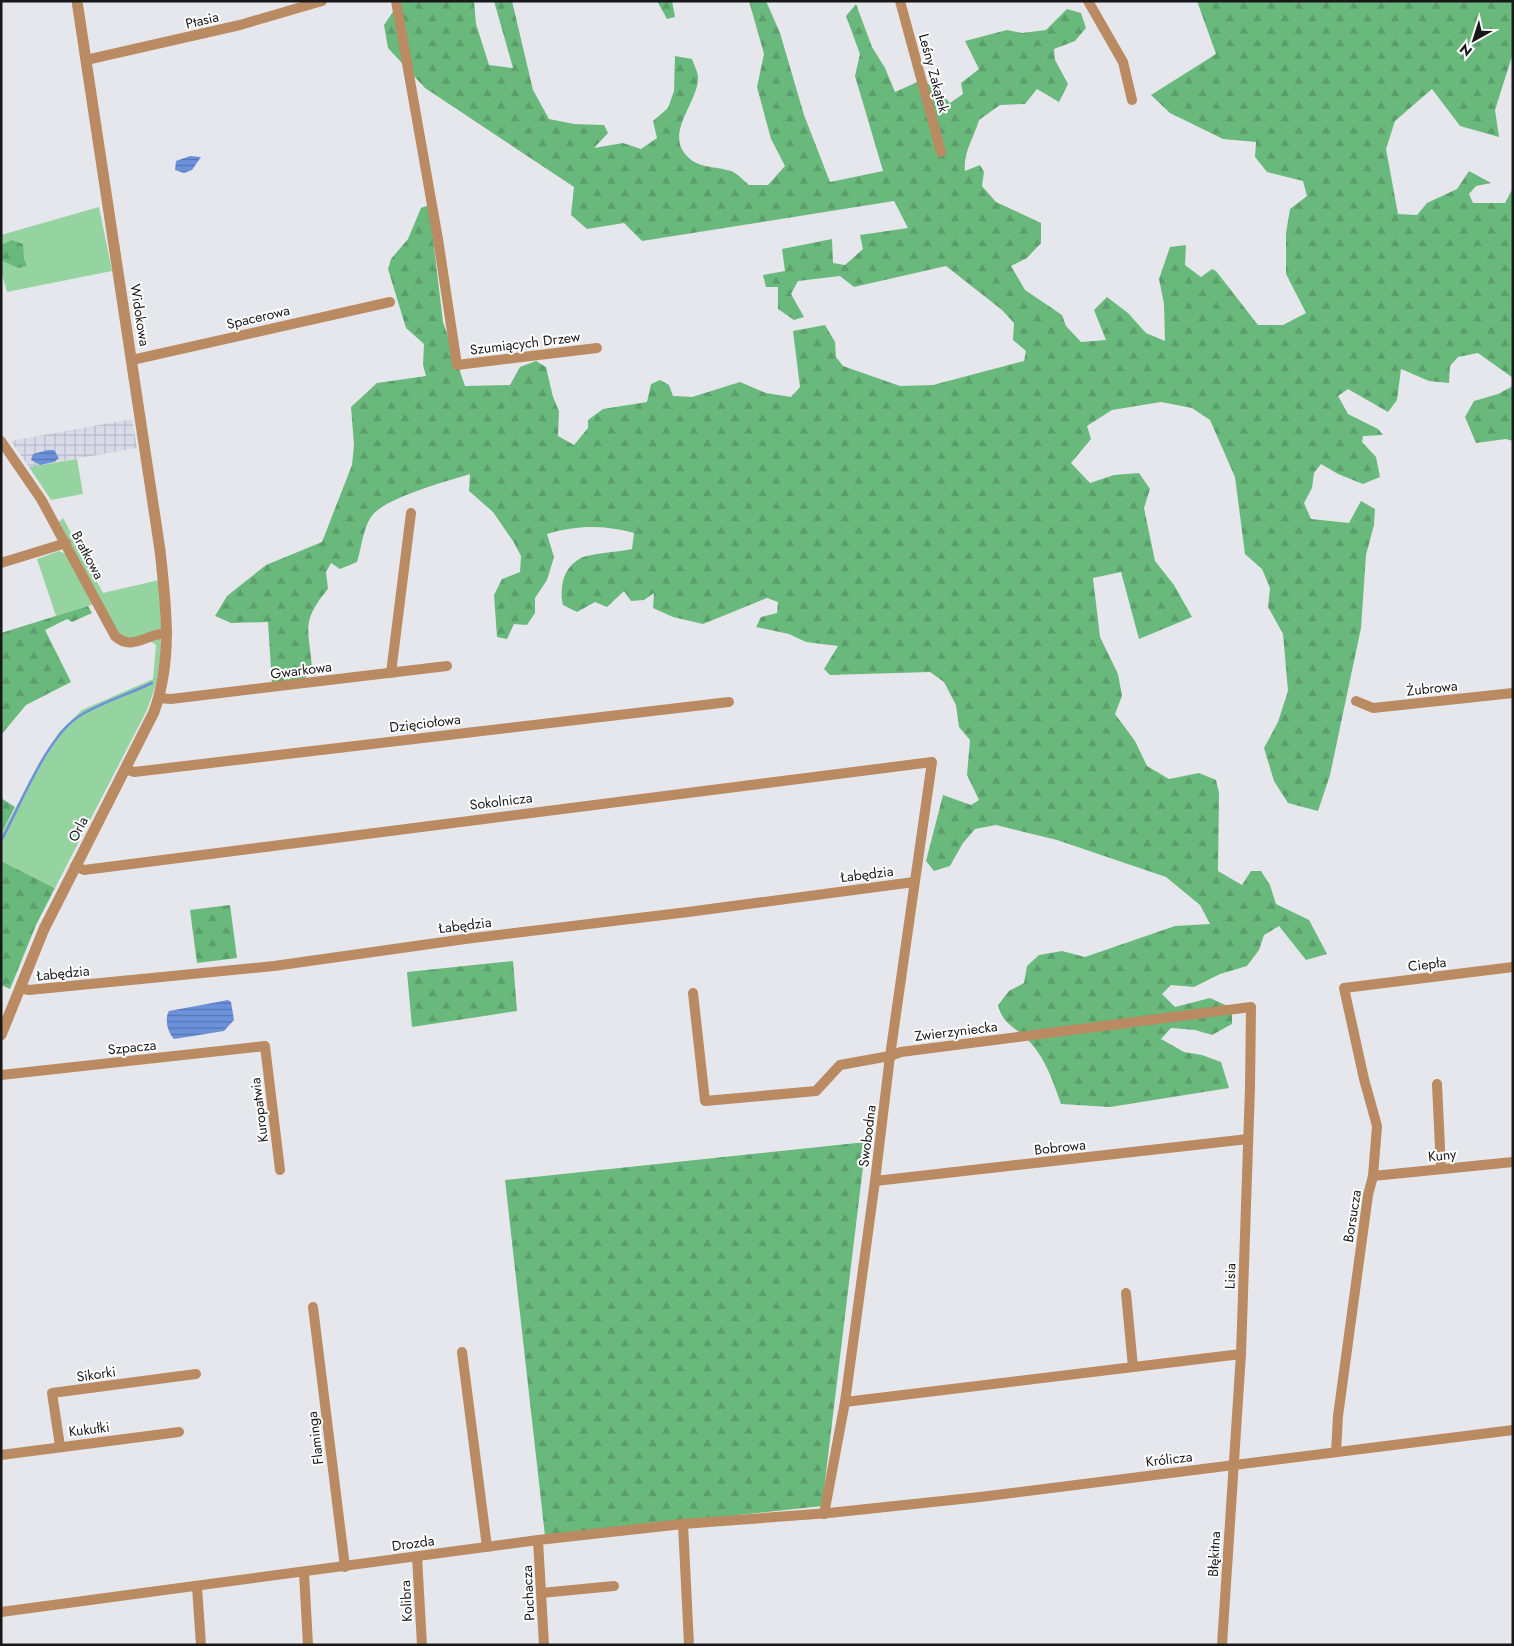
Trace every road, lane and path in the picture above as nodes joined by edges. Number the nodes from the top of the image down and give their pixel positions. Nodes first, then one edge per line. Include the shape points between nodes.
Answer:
1 (77, 1) edge
2 (322, 1) edge
3 (396, 1) edge
4 (900, 1) edge
5 (1088, 1) edge
6 (86, 60) junction
7 (1132, 100) dead end
8 (941, 152) dead end
9 (390, 302) dead end
10 (597, 348) dead end
11 (132, 360) junction
12 (1, 441) edge
13 (411, 513) dead end
14 (66, 543) junction
15 (1, 563) edge
16 (167, 633) junction
17 (447, 666) dead end
18 (390, 673) junction
19 (1513, 694) edge
20 (159, 698) junction
21 (1356, 701) dead end
22 (729, 702) dead end
23 (932, 762) joint
24 (125, 769) junction
25 (75, 866) junction
26 (914, 882) junction
27 (1513, 967) edge
28 (20, 988) junction
29 (1344, 988) joint
30 (693, 993) dead end
31 (1, 1035) edge
32 (265, 1046) joint
33 (890, 1056) junction
34 (1, 1076) edge
35 (1437, 1084) dead end
36 (1250, 1088) joint
37 (1248, 1139) junction
38 (1513, 1162) edge
39 (1441, 1169) junction
40 (280, 1170) dead end
41 (1374, 1176) junction
42 (875, 1181) junction
43 (1126, 1292) dead end
44 (313, 1307) dead end
45 (462, 1352) dead end
46 (1241, 1354) junction
47 (1134, 1367) junction
48 (196, 1374) dead end
49 (845, 1402) junction
50 (1513, 1430) edge
51 (179, 1432) dead end
52 (60, 1446) junction
53 (1336, 1452) junction
54 (1, 1455) edge
55 (1233, 1465) junction
56 (827, 1513) junction
57 (683, 1524) junction
58 (538, 1540) junction
59 (486, 1547) junction
60 (417, 1557) junction
61 (345, 1566) junction
62 (304, 1573) junction
63 (614, 1586) dead end
64 (197, 1587) junction
65 (541, 1593) junction
66 (1, 1612) edge
67 (201, 1645) edge
68 (308, 1645) edge
69 (422, 1645) edge
70 (544, 1645) edge
71 (690, 1645) edge
72 (1222, 1645) edge

1 - 6 street, Widokowa
2 - 6 street, Ptasia via 240,25
3 - 10 street, Szumiących Drzew via 457,365
4 - 8 street, Leśny Zakątek
5 - 7 street via 1123,62
6 - 11 street, Widokowa
9 - 11 street, Spacerowa
11 - 16 street, Widokowa via 160,550
12 - 14 street, Bratkowa via 41,498
13 - 18 street
14 - 15 street
14 - 16 street, Bratkowa via 121,642 136,642 158,633
16 - 20 street, Orla
17 - 18 street, Gwarkowa
18 - 20 street, Gwarkowa
19 - 21 street, Żubrowa via 1372,708
20 - 24 street, Orla
22 - 24 street, Dzięciołowa via 134,772
23 - 25 street, Sokolnicza via 84,870
23 - 26 street, Swobodna
24 - 25 street, Orla
25 - 28 street, Orla
26 - 28 street, Łabędzia via 274,966 29,990
26 - 33 street, Swobodna
27 - 29 street, Ciepła
28 - 31 street, Orla
29 - 41 street, Borsucza via 1377,1126
30 - 33 street, Zwierzyniecka via 705,1101 816,1091 840,1065
32 - 34 street, Szpacza
32 - 40 street, Kuropatwia
33 - 36 street, Zwierzyniecka via 1251,1008
33 - 42 street, Swobodna
35 - 39 street
36 - 37 street, Lisia
37 - 42 street, Bobrowa
37 - 46 street, Lisia
38 - 39 street, Kuny
39 - 41 street, Kuny
41 - 53 street, Borsucza via 1368,1195
42 - 49 street, Swobodna
43 - 47 street
44 - 61 street, Flaminga
45 - 59 street
46 - 47 street
46 - 55 street, Lisia
47 - 49 street
48 - 52 street, Sikorki via 52,1393
49 - 56 street, Swobodna
50 - 53 street, Królicza
51 - 52 street, Kukułki
52 - 54 street, Kukułki
53 - 55 street, Królicza
55 - 56 street, Królicza
55 - 72 street, Błękitna
56 - 57 street, Drozda
57 - 58 street, Drozda
57 - 71 street
58 - 59 street, Drozda
58 - 65 street, Puchacza
59 - 60 street, Drozda
60 - 61 street, Drozda
60 - 69 street, Kolibra
61 - 62 street, Drozda
62 - 64 street, Drozda
62 - 68 street
63 - 65 street
64 - 66 street, Drozda
64 - 67 street
65 - 70 street, Puchacza

